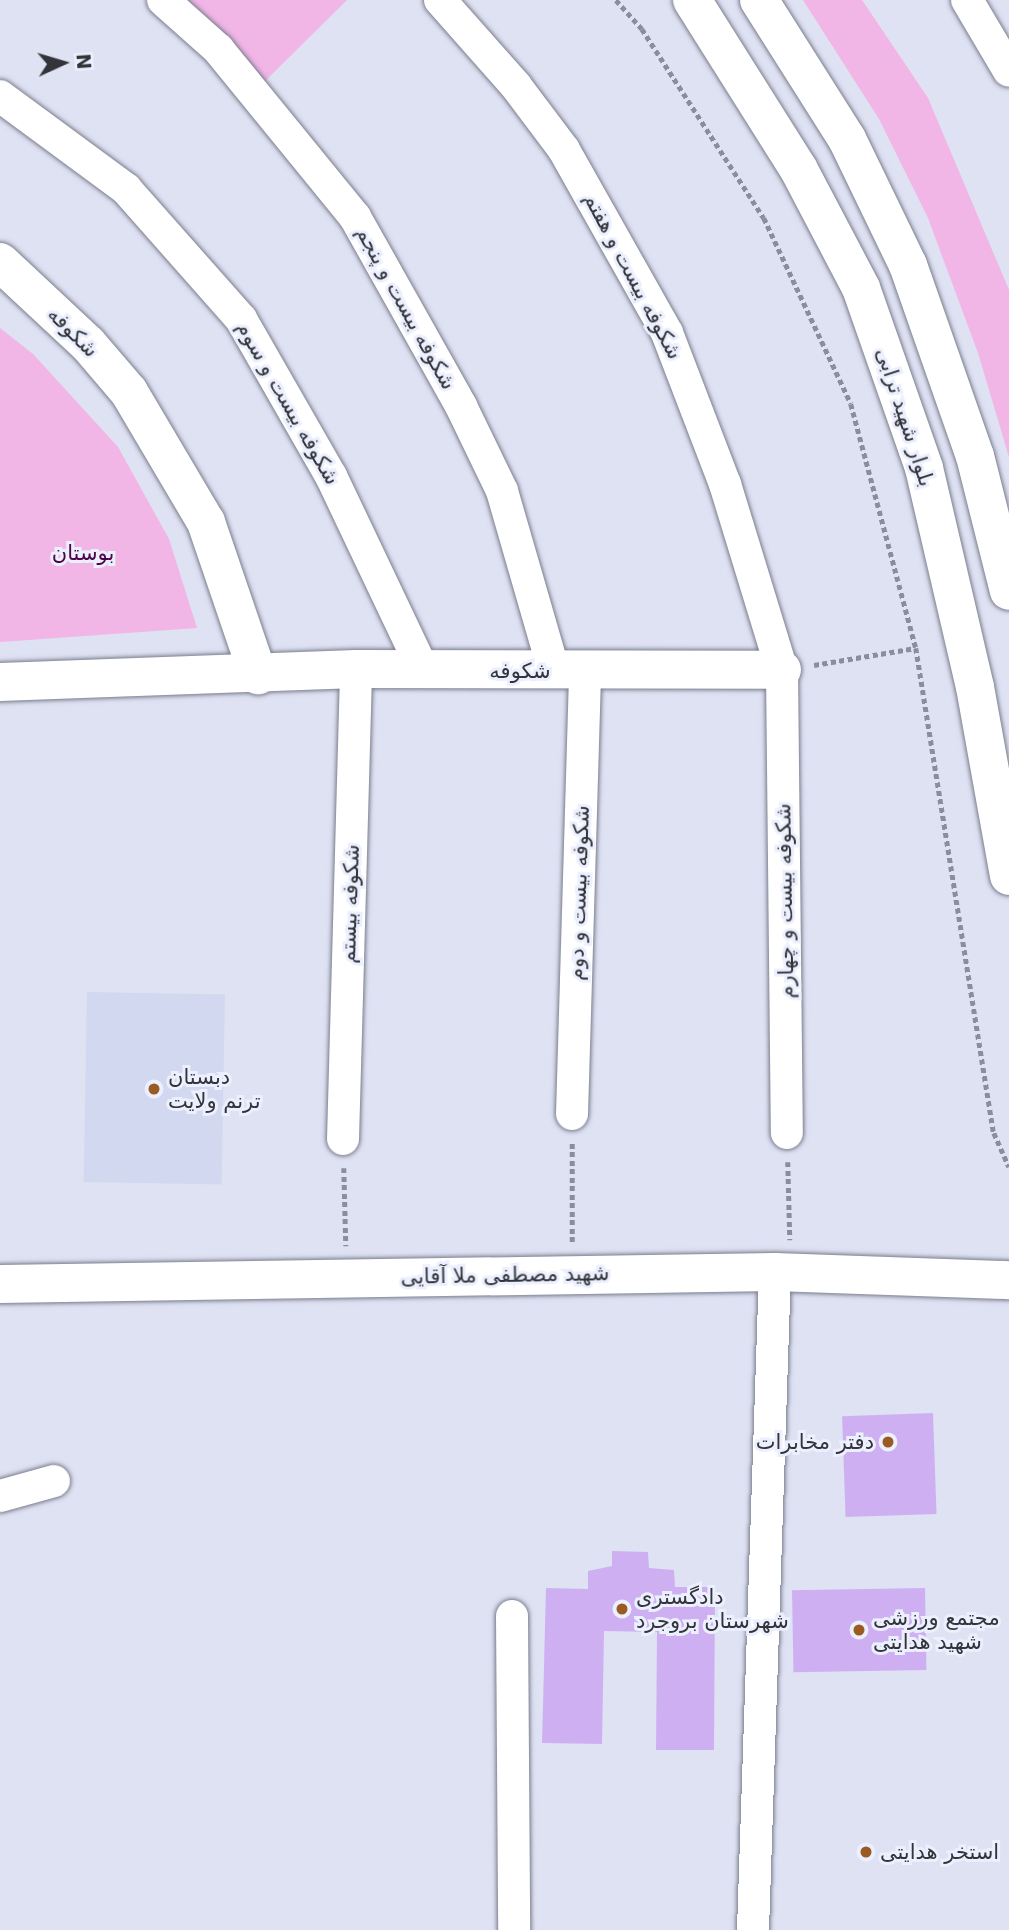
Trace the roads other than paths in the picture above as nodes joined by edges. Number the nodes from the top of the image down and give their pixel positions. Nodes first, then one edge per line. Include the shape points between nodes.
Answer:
1 (163, 0) edge
2 (440, 0) edge
3 (692, 0) edge
4 (759, 0) edge
5 (967, 0) edge
6 (1009, 71) edge
7 (0, 96) edge
8 (0, 262) edge
9 (1009, 591) edge
10 (356, 669) junction
11 (423, 670) junction
12 (782, 670) junction
13 (570, 671) junction
14 (258, 675) junction
15 (0, 682) edge
16 (1009, 876) edge
17 (572, 1114) road end
18 (787, 1133) road end
19 (343, 1139) road end
20 (783, 1273) junction
21 (1009, 1280) edge
22 (0, 1284) edge
23 (54, 1481) dead end
24 (0, 1496) edge
25 (512, 1616) dead end
26 (514, 1930) edge
27 (753, 1930) edge

1 - 13 street, شکوفه بیست و پنجم via 218,49 355,217 461,406 502,491
2 - 12 street, شکوفه بیست و هفتم via 516,86 564,150 667,333 726,484
3 - 16 street, بلوار شهید ترابی via 798,168 861,288 924,468 975,687
4 - 9 street via 847,139 908,264 975,456
5 - 6 street
7 - 11 street, شکوفه بیست و سوم via 126,189 241,318 331,476
8 - 14 street, شکوفه via 88,344 128,392 206,522
10 - 11 street, شکوفه
10 - 14 street, شکوفه
10 - 19 street, شکوفه بیستم
11 - 13 street, شکوفه
12 - 13 street, شکوفه
12 - 18 street, شکوفه بیست و چهارم
13 - 17 street, شکوفه بیست و دوم
14 - 15 street, شکوفه
20 - 21 street, شهید مصطفی ملا آقایی
20 - 22 street, شهید مصطفی ملا آقایی
20 - 27 street
23 - 24 street
25 - 26 street

